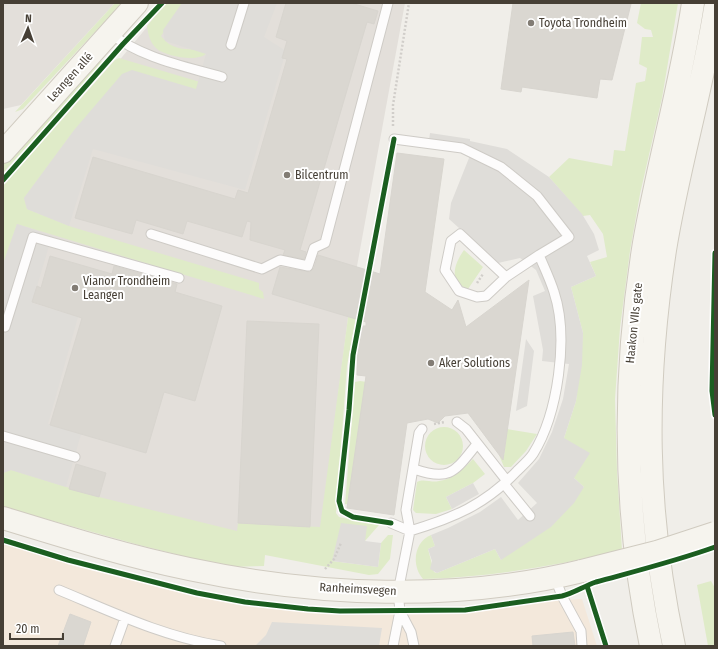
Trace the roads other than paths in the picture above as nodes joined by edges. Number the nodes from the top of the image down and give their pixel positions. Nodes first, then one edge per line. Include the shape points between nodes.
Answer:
1 (137, 3) edge
2 (244, 3) edge
3 (388, 3) edge
4 (693, 3) edge
5 (715, 8) edge
6 (110, 33) junction
7 (231, 45) dead end
8 (222, 77) dead end
9 (394, 139) road end
10 (3, 152) edge
11 (151, 234) dead end
12 (539, 255) junction
13 (506, 277) junction
14 (179, 278) dead end
15 (4, 326) edge
16 (3, 336) edge
17 (456, 422) road end
18 (422, 429) road end
19 (3, 436) edge
20 (477, 444) junction
21 (75, 457) dead end
22 (414, 469) junction
23 (506, 482) junction
24 (530, 516) dead end
25 (3, 518) edge
26 (391, 523) dead end
27 (410, 532) junction
28 (715, 533) edge
29 (555, 578) junction
30 (59, 590) dead end
31 (399, 602) junction
32 (125, 618) junction
33 (115, 646) edge
34 (221, 646) edge
35 (393, 646) edge
36 (414, 646) edge
37 (582, 646) edge
38 (651, 646) edge
39 (674, 646) edge

1 - 6 main road, Leangen allé
2 - 7 lane
3 - 11 lane via 325,242 314,248 308,266 280,260 262,268
4 - 38 main road, Haakon VIIs gate via 644,243 633,318 628,391 632,534
5 - 39 main road, Haakon VIIs gate via 665,249 650,389 654,530
6 - 8 lane via 123,44 162,60
6 - 10 main road, Leangen allé
9 - 12 lane via 462,148 501,167 525,186 537,196 569,237
12 - 13 lane
12 - 23 lane via 555,293 560,331 555,397 545,429 533,454
13 - 13 lane via 460,234 451,241 445,270 459,291 477,297 486,296
14 - 15 lane via 33,237
15 - 16 lane
17 - 20 lane via 466,429
18 - 22 lane
19 - 21 lane
20 - 22 lane via 457,469 440,476
20 - 23 lane
22 - 27 lane via 406,510
23 - 24 lane
23 - 27 lane via 476,505 445,521
25 - 31 main road, Ranheimsvegen via 134,557 190,570
26 - 27 lane
27 - 31 lane
28 - 29 main road, Ranheimsvegen, bridge via 657,552
29 - 31 main road, Ranheimsvegen
29 - 37 lane via 581,631
30 - 32 lane
31 - 35 lane
31 - 36 lane
32 - 33 lane
32 - 34 lane via 186,639

